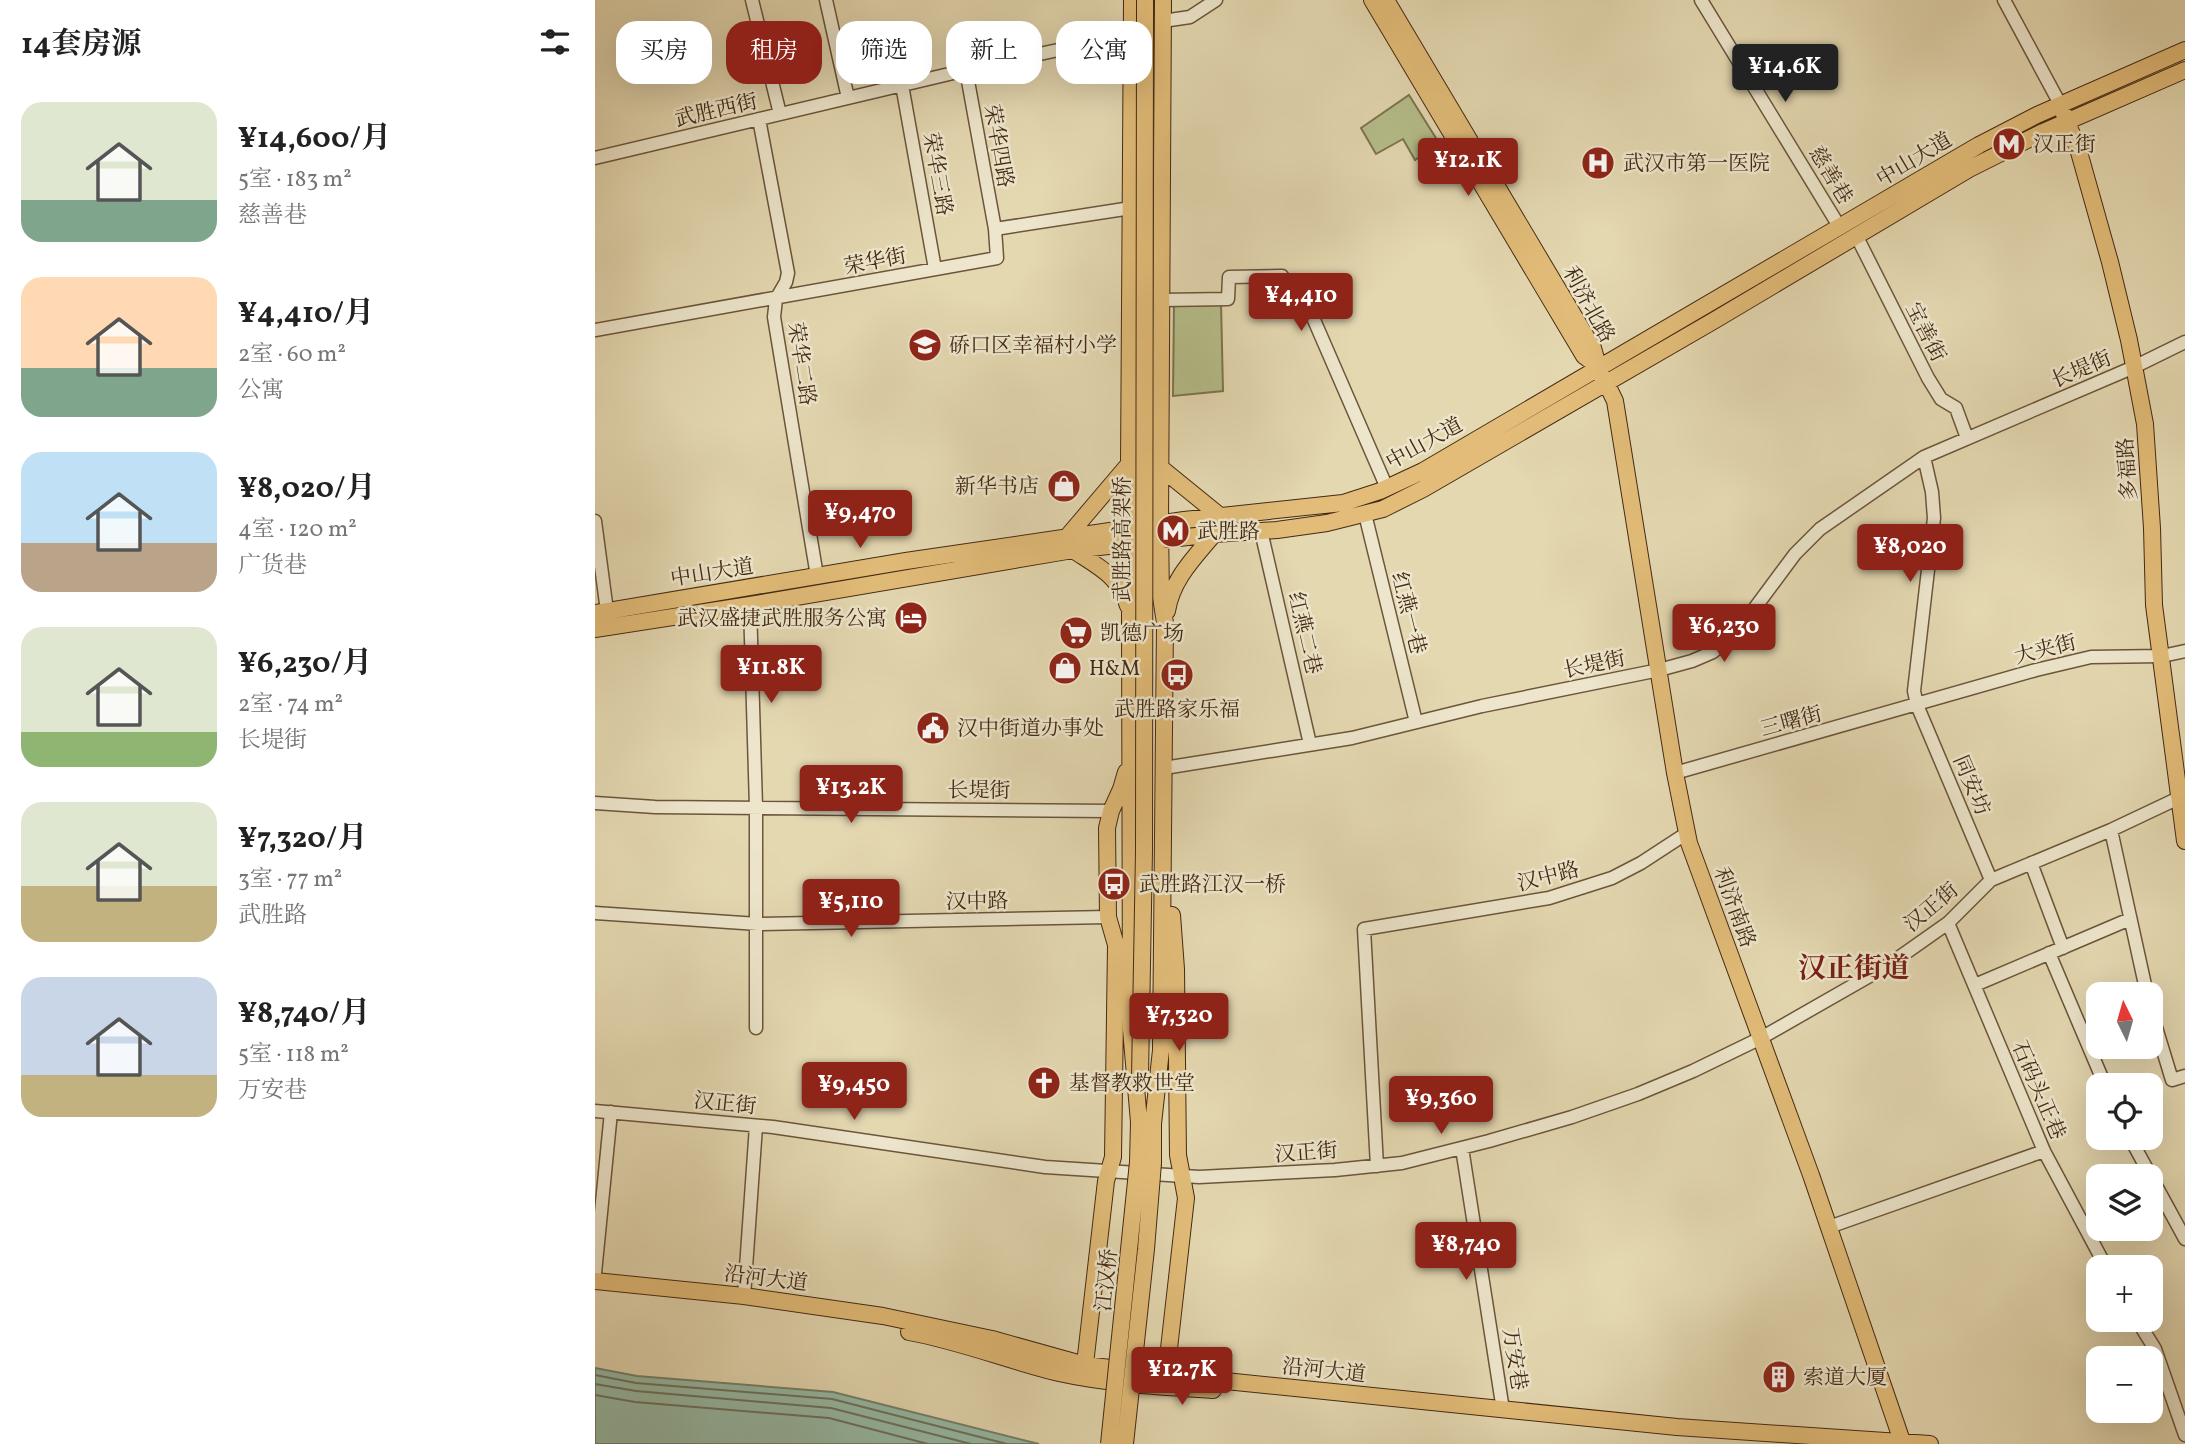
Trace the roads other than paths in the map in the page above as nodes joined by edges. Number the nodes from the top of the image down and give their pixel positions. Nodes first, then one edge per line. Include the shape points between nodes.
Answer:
1 (752, 0) edge
2 (826, 0) edge
3 (1132, 0) edge
4 (1145, 0) edge
5 (1156, 0) edge
6 (1163, 0) edge
7 (1216, 0) edge
8 (1701, 0) edge
9 (2004, 0) edge
10 (1379, 1) edge
11 (1132, 21) edge
12 (1163, 21) junction
13 (2185, 50) edge
14 (2185, 70) edge
15 (946, 75) edge
16 (969, 84) edge
17 (1132, 84) edge
18 (902, 85) junction
19 (848, 98) junction
20 (2060, 104) junction
21 (780, 114) junction
22 (759, 119) junction
23 (2068, 121) junction
24 (595, 158) edge
25 (1131, 208) junction
26 (1839, 226) junction
27 (995, 229) junction
28 (1857, 237) junction
29 (935, 269) junction
30 (776, 299) junction
31 (1162, 300) junction
32 (595, 330) edge
33 (2185, 342) edge
34 (1598, 366) junction
35 (2134, 367) junction
36 (1606, 381) junction
37 (1967, 438) junction
38 (1924, 457) junction
39 (1129, 464) junction
40 (1161, 468) junction
41 (1387, 488) junction
42 (1365, 514) junction
43 (1220, 516) junction
44 (595, 521) edge
45 (1261, 531) junction
46 (1161, 532) junction
47 (1214, 534) junction
48 (1131, 536) junction
49 (1070, 544) junction
50 (817, 576) junction
51 (750, 605) junction
52 (601, 612) edge
53 (1130, 613) junction
54 (1165, 623) junction
55 (595, 629) edge
56 (2185, 651) edge
57 (2162, 656) junction
58 (1659, 670) junction
59 (1917, 705) junction
60 (1416, 722) junction
61 (1310, 744) junction
62 (1131, 749) junction
63 (1164, 768) junction
64 (1675, 773) junction
65 (2181, 796) edge
66 (595, 803) edge
67 (756, 807) junction
68 (1111, 811) junction
69 (2111, 830) junction
70 (1686, 833) junction
71 (2185, 841) edge
72 (2031, 863) junction
73 (1991, 880) junction
74 (1163, 885) junction
75 (595, 913) edge
76 (1108, 917) junction
77 (2130, 919) junction
78 (1948, 923) junction
79 (758, 924) junction
80 (1116, 945) junction
81 (2063, 948) junction
82 (2049, 953) junction
83 (1131, 980) junction
84 (2144, 982) edge
85 (1975, 985) junction
86 (756, 1028) dead end
87 (1761, 1038) junction
88 (2163, 1050) edge
89 (2100, 1073) edge
90 (2185, 1076) edge
91 (1145, 1077) junction
92 (595, 1111) edge
93 (611, 1112) junction
94 (1146, 1123) junction
95 (756, 1126) junction
96 (1462, 1148) junction
97 (2137, 1150) edge
98 (2044, 1151) junction
99 (1145, 1163) junction
100 (1377, 1166) junction
101 (1109, 1170) junction
102 (1183, 1176) junction
103 (1829, 1227) junction
104 (2185, 1239) edge
105 (2100, 1255) edge
106 (595, 1273) edge
107 (595, 1280) edge
108 (595, 1289) edge
109 (744, 1296) junction
110 (2144, 1332) edge
111 (1085, 1371) junction
112 (1165, 1381) junction
113 (1503, 1410) junction
114 (2185, 1435) edge
115 (1903, 1443) edge
116 (1109, 1444) edge
117 (1125, 1444) edge
118 (1778, 1444) edge
119 (1930, 1444) edge

1 - 21 street
2 - 19 street
3 - 11 main road
4 - 91 main road, 武胜路高架桥, bridge
5 - 91 main road, 武胜路高架桥
6 - 12 main road
7 - 12 street via 1191,16
8 - 26 street, 慈善巷
9 - 20 street
10 - 34 main road, 利济北路 via 1584,356
12 - 31 main road
13 - 20 main road, 中山大道
14 - 23 main road, 中山大道
15 - 18 street, 武胜西街
16 - 27 street, 荣华四路
17 - 25 main road
18 - 19 street, 武胜西街
18 - 29 street, 荣华三路
19 - 21 street, 武胜西街
20 - 23 main road, 多福路
20 - 26 main road, 中山大道
21 - 22 street, 武胜西街
22 - 24 street, 武胜西街
22 - 30 street, 荣华二路 via 788,272
23 - 28 main road, 中山大道 via 1969,169
23 - 35 main road, 多福路 via 2110,262
25 - 27 street
25 - 39 main road
26 - 34 main road, 中山大道
27 - 29 street, 荣华街 via 997,258
28 - 36 main road, 中山大道
28 - 37 street, 宝善街 via 1928,378 1941,399 1956,408
29 - 30 street, 荣华街
30 - 32 street, 荣华街
30 - 50 street, 荣华二路 via 774,317
31 - 40 main road
31 - 41 street via 1228,299 1229,277 1282,276 1301,316 1311,313
33 - 35 street, 长堤街
34 - 36 main road, 利济南路
34 - 41 main road, 中山大道
35 - 37 street, 长堤街
35 - 57 main road, 多福路 via 2145,424 2154,605
36 - 42 main road, 中山大道 via 1423,489
36 - 58 main road, 利济南路 via 1618,413
37 - 38 street, 长堤街
38 - 58 street, 长堤街 via 1820,529 1795,554 1740,628 1713,652
38 - 59 street via 1934,518 1914,691
39 - 48 main road
39 - 49 main road
40 - 43 main road
40 - 46 main road
41 - 43 main road, 中山大道 via 1343,503
42 - 45 main road, 中山大道
42 - 60 street, 红燕一巷
43 - 46 main road, 中山大道
44 - 52 street
45 - 47 main road, 中山大道
45 - 61 street, 红燕二巷
46 - 47 main road, 中山大道
46 - 48 main road, 中山大道
46 - 54 main road
47 - 54 main road via 1177,582
48 - 49 main road, 中山大道
48 - 53 main road
49 - 50 main road, 中山大道
49 - 51 main road, 中山大道
49 - 53 main road via 1111,575 1126,596
50 - 52 main road, 中山大道
51 - 55 main road, 中山大道
51 - 67 street
53 - 62 main road
54 - 63 main road
56 - 57 street, 大夹街
57 - 59 street, 大夹街 via 2091,657
57 - 65 main road, 多福路
58 - 60 street, 长堤街
58 - 64 main road, 利济南路
59 - 64 street, 三曙街
59 - 73 street, 同安坊
60 - 61 street, 长堤街
61 - 63 street, 长堤街
62 - 68 main road
62 - 83 main road
63 - 74 main road
64 - 70 main road, 利济南路
65 - 69 street, 汉正街
65 - 71 main road, 多福路
66 - 67 street, 长堤街
67 - 68 street, 长堤街
67 - 79 street
68 - 76 main road via 1107,828
69 - 72 street, 汉正街
69 - 77 street
70 - 87 main road, 利济南路
70 - 100 street, 汉中路 via 1612,878 1549,898 1364,929
72 - 73 street, 汉正街
72 - 81 street
73 - 78 street, 汉正街
74 - 94 main road via 1161,1050
74 - 102 main road via 1172,918 1176,969 1178,1155
75 - 79 street, 汉中路
76 - 79 street, 汉中路
76 - 80 main road
77 - 81 street
77 - 84 street
78 - 85 street, 石码头正巷
78 - 87 street, 汉正街 via 1887,967
79 - 86 street
80 - 83 main road
80 - 101 main road via 1113,1157
81 - 82 street
82 - 85 street
82 - 89 street
83 - 94 main road via 1131,1049
85 - 98 street, 石码头正巷
87 - 96 street, 汉正街 via 1638,1094
87 - 103 main road, 利济南路
88 - 90 street via 2172,1080
91 - 94 main road
92 - 93 street, 汉正街
93 - 95 street, 汉正街
93 - 106 street
94 - 99 main road
95 - 101 street, 汉正街 via 1011,1163
95 - 109 street
96 - 100 street, 汉正街
96 - 113 street, 万安巷
97 - 104 street
98 - 103 street
98 - 105 street, 石码头正巷
99 - 116 main road, 江汉桥, bridge
99 - 117 main road, 江汉桥, bridge via 1146,1249
100 - 102 street, 汉正街 via 1213,1178
101 - 102 street, 汉正街
101 - 111 main road
102 - 112 main road via 1186,1198
103 - 115 main road, 利济南路
107 - 109 main road, 沿河大道
108 - 111 main road, 沿河大道 via 818,1315 896,1329 1058,1372
109 - 111 main road, 沿河大道 via 944,1328
110 - 114 street via 2155,1349
111 - 112 main road, 沿河大道
112 - 113 main road, 沿河大道
112 - 118 main road, 沿河大道
113 - 115 main road, 沿河大道
115 - 119 main road, 沿河大道

